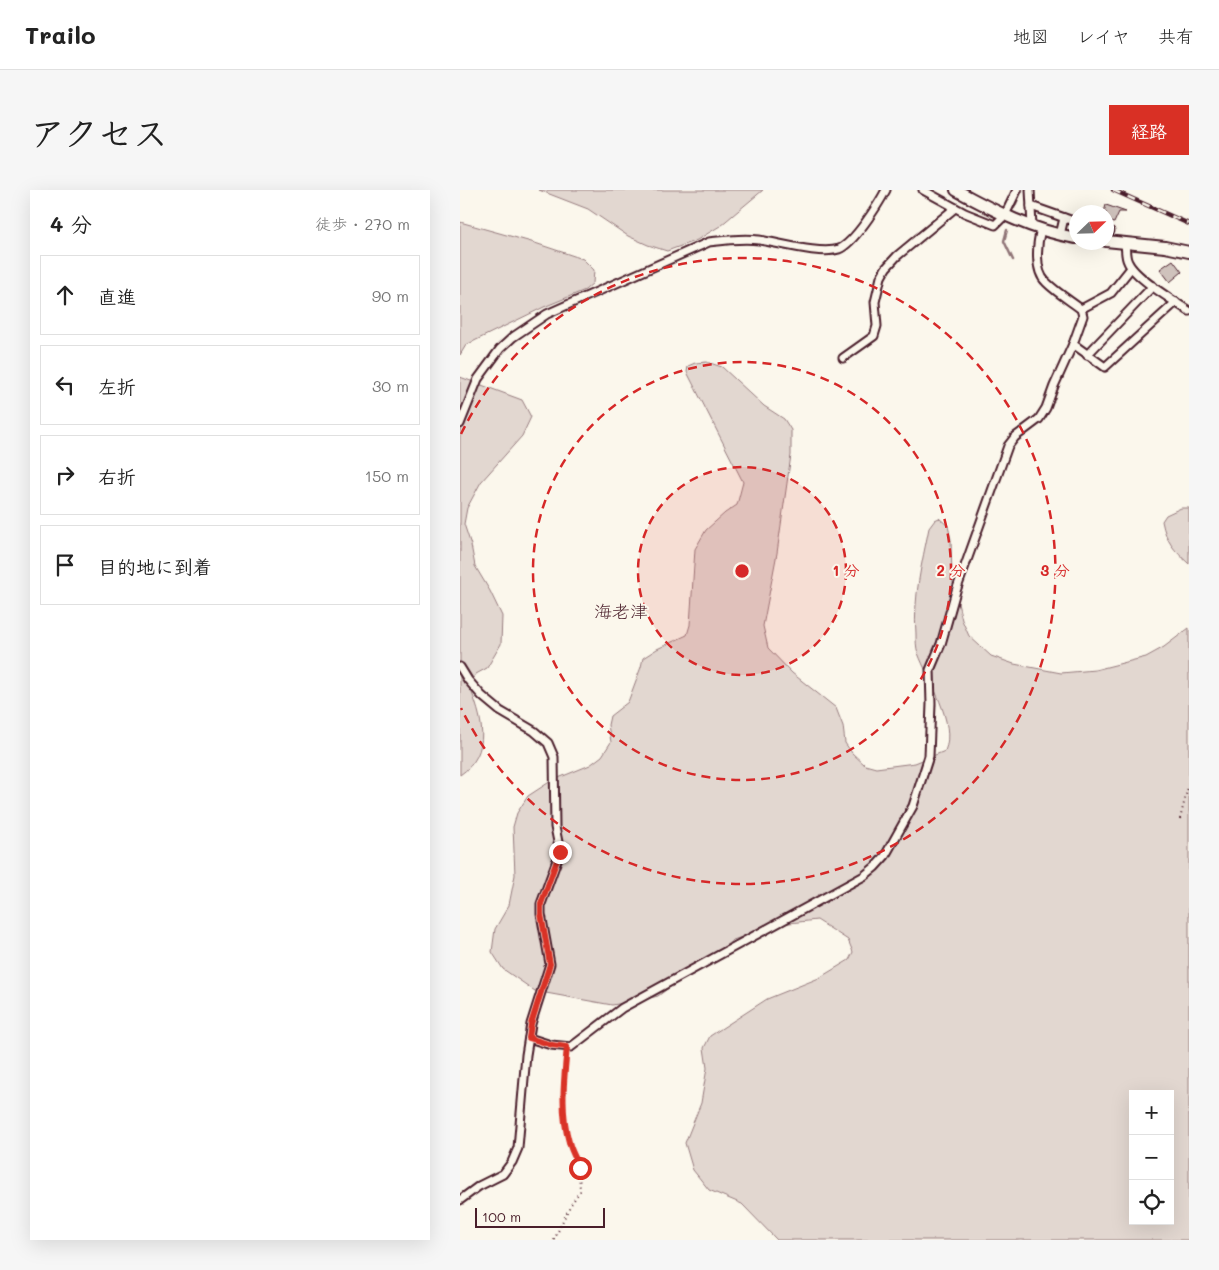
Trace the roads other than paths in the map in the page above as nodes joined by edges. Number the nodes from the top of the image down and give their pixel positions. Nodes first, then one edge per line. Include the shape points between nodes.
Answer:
1 (886, 190) edge
2 (923, 190) edge
3 (956, 190) edge
4 (1017, 190) edge
5 (1030, 190) edge
6 (1030, 206) junction
7 (955, 208) junction
8 (1005, 215) junction
9 (1064, 218) junction
10 (1069, 220) edge
11 (1036, 227) junction
12 (1060, 235) junction
13 (1069, 237) edge
14 (1114, 242) edge
15 (1125, 243) junction
16 (1189, 252) edge
17 (1131, 268) junction
18 (1153, 286) junction
19 (1189, 300) edge
20 (1179, 304) junction
21 (1081, 309) junction
22 (1189, 310) edge
23 (1073, 344) junction
24 (1087, 355) junction
25 (843, 358) dead end
26 (460, 424) edge
27 (460, 667) edge
28 (529, 1038) junction
29 (460, 1200) edge

1 - 26 street via 848,244 838,249 823,251 757,240 709,242 547,314 500,349 478,379
2 - 7 street
3 - 8 street
4 - 8 street
5 - 6 street
6 - 9 street
6 - 11 street
7 - 8 street via 995,224
7 - 25 street via 886,268 875,302 877,326 874,336
8 - 11 street
9 - 10 street
9 - 12 street
11 - 12 street
11 - 21 street via 1040,274 1044,281
12 - 13 street
14 - 15 street
15 - 16 street
15 - 17 street
17 - 18 street
17 - 21 street via 1111,293
18 - 20 street
18 - 24 street
19 - 20 street
20 - 22 street
20 - 24 street via 1105,367
21 - 23 street via 1083,316
23 - 24 street
23 - 28 street via 1046,408 1039,419 1008,446 994,480 930,670 926,771 913,806 885,856 864,876 622,1008 571,1047
27 - 28 street via 482,696 534,731 548,744 554,757 555,827 560,852 541,904 550,964
28 - 29 street via 518,1148 503,1174

